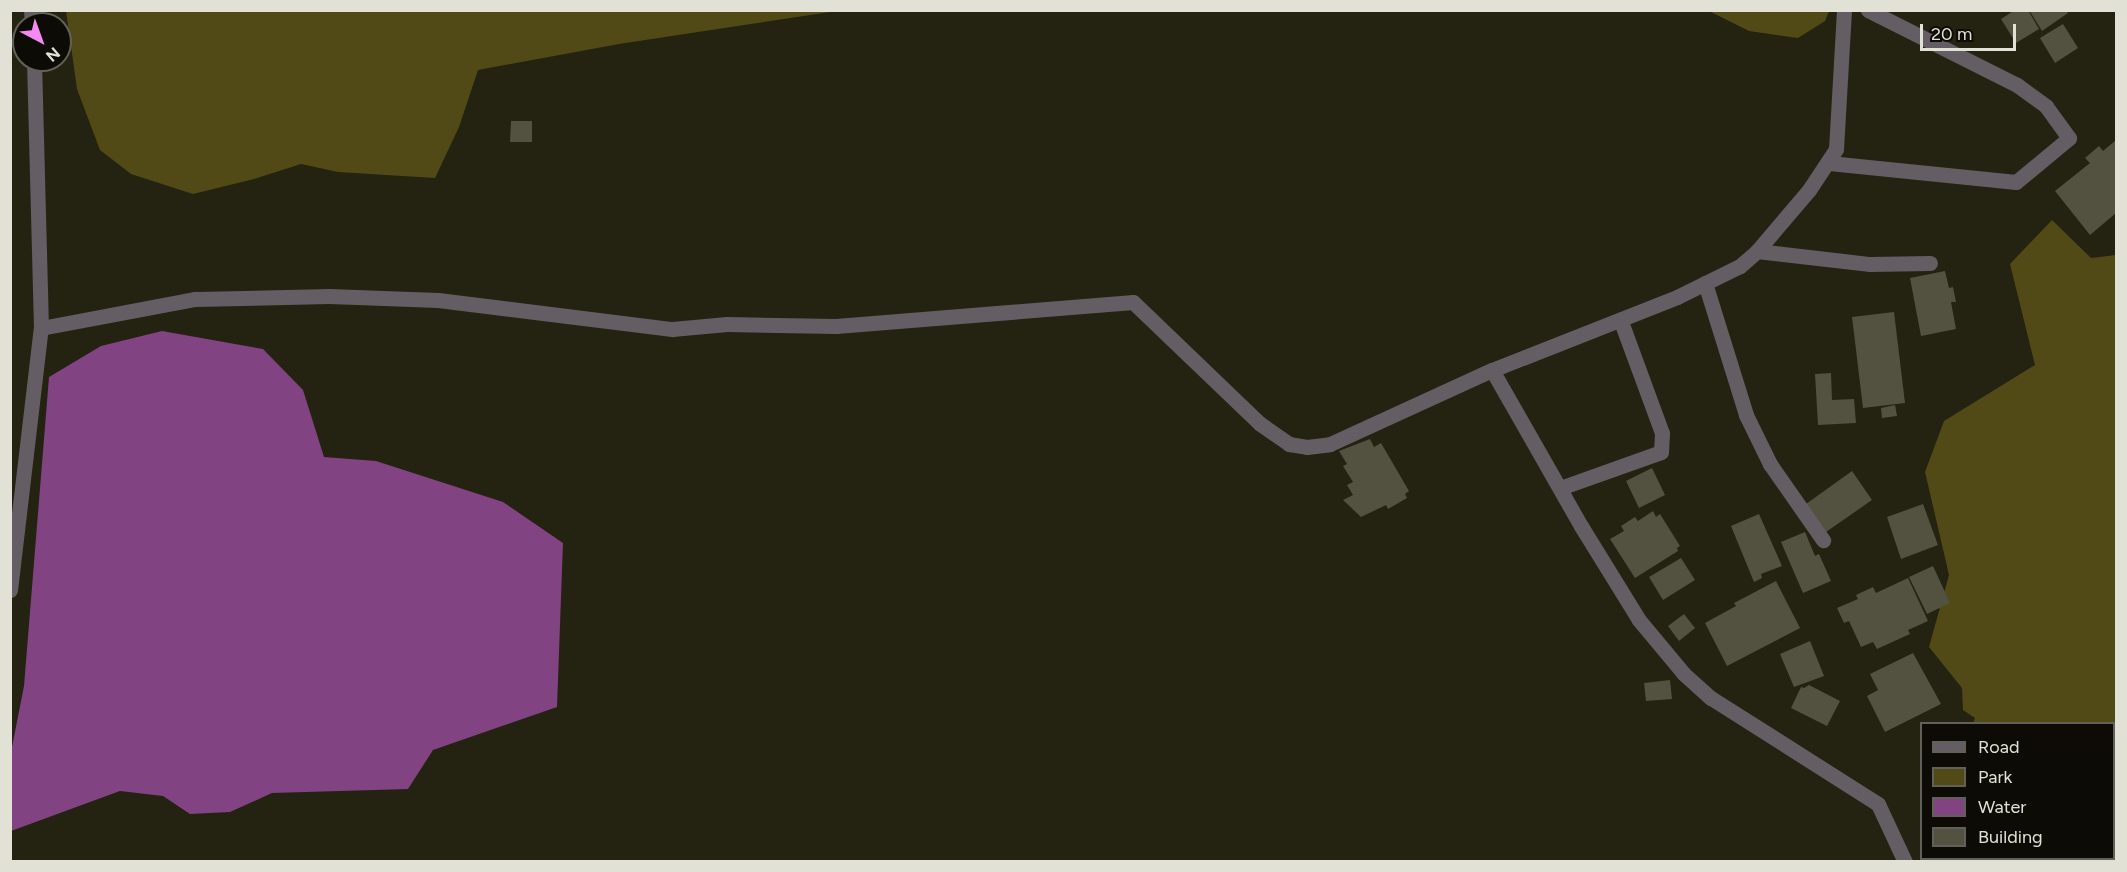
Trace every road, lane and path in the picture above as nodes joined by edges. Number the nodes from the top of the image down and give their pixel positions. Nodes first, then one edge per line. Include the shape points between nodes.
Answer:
1 (1844, 10) edge
2 (1868, 10) edge
3 (34, 72) edge
4 (1829, 163) junction
5 (1757, 251) junction
6 (1930, 263) dead end
7 (1705, 283) junction
8 (1620, 319) junction
9 (41, 328) junction
10 (1492, 370) junction
11 (1560, 488) junction
12 (1822, 540) dead end
13 (10, 590) edge
14 (1905, 861) edge

1 - 4 street via 1839,124 1836,148
2 - 4 street via 2017,85 2046,106 2069,138 2016,182
3 - 9 street
4 - 5 street
5 - 6 street via 1870,264
5 - 7 street via 1740,266
7 - 8 street
7 - 12 street via 1746,415 1770,464
8 - 10 street
8 - 11 street via 1662,434 1661,452
9 - 10 street via 195,299 273,297 438,300 672,328 726,324 836,326 1133,302 1259,423 1289,444 1307,447 1330,444
9 - 13 street
10 - 11 street
11 - 14 street via 1639,620 1684,674 1711,698 1878,804

